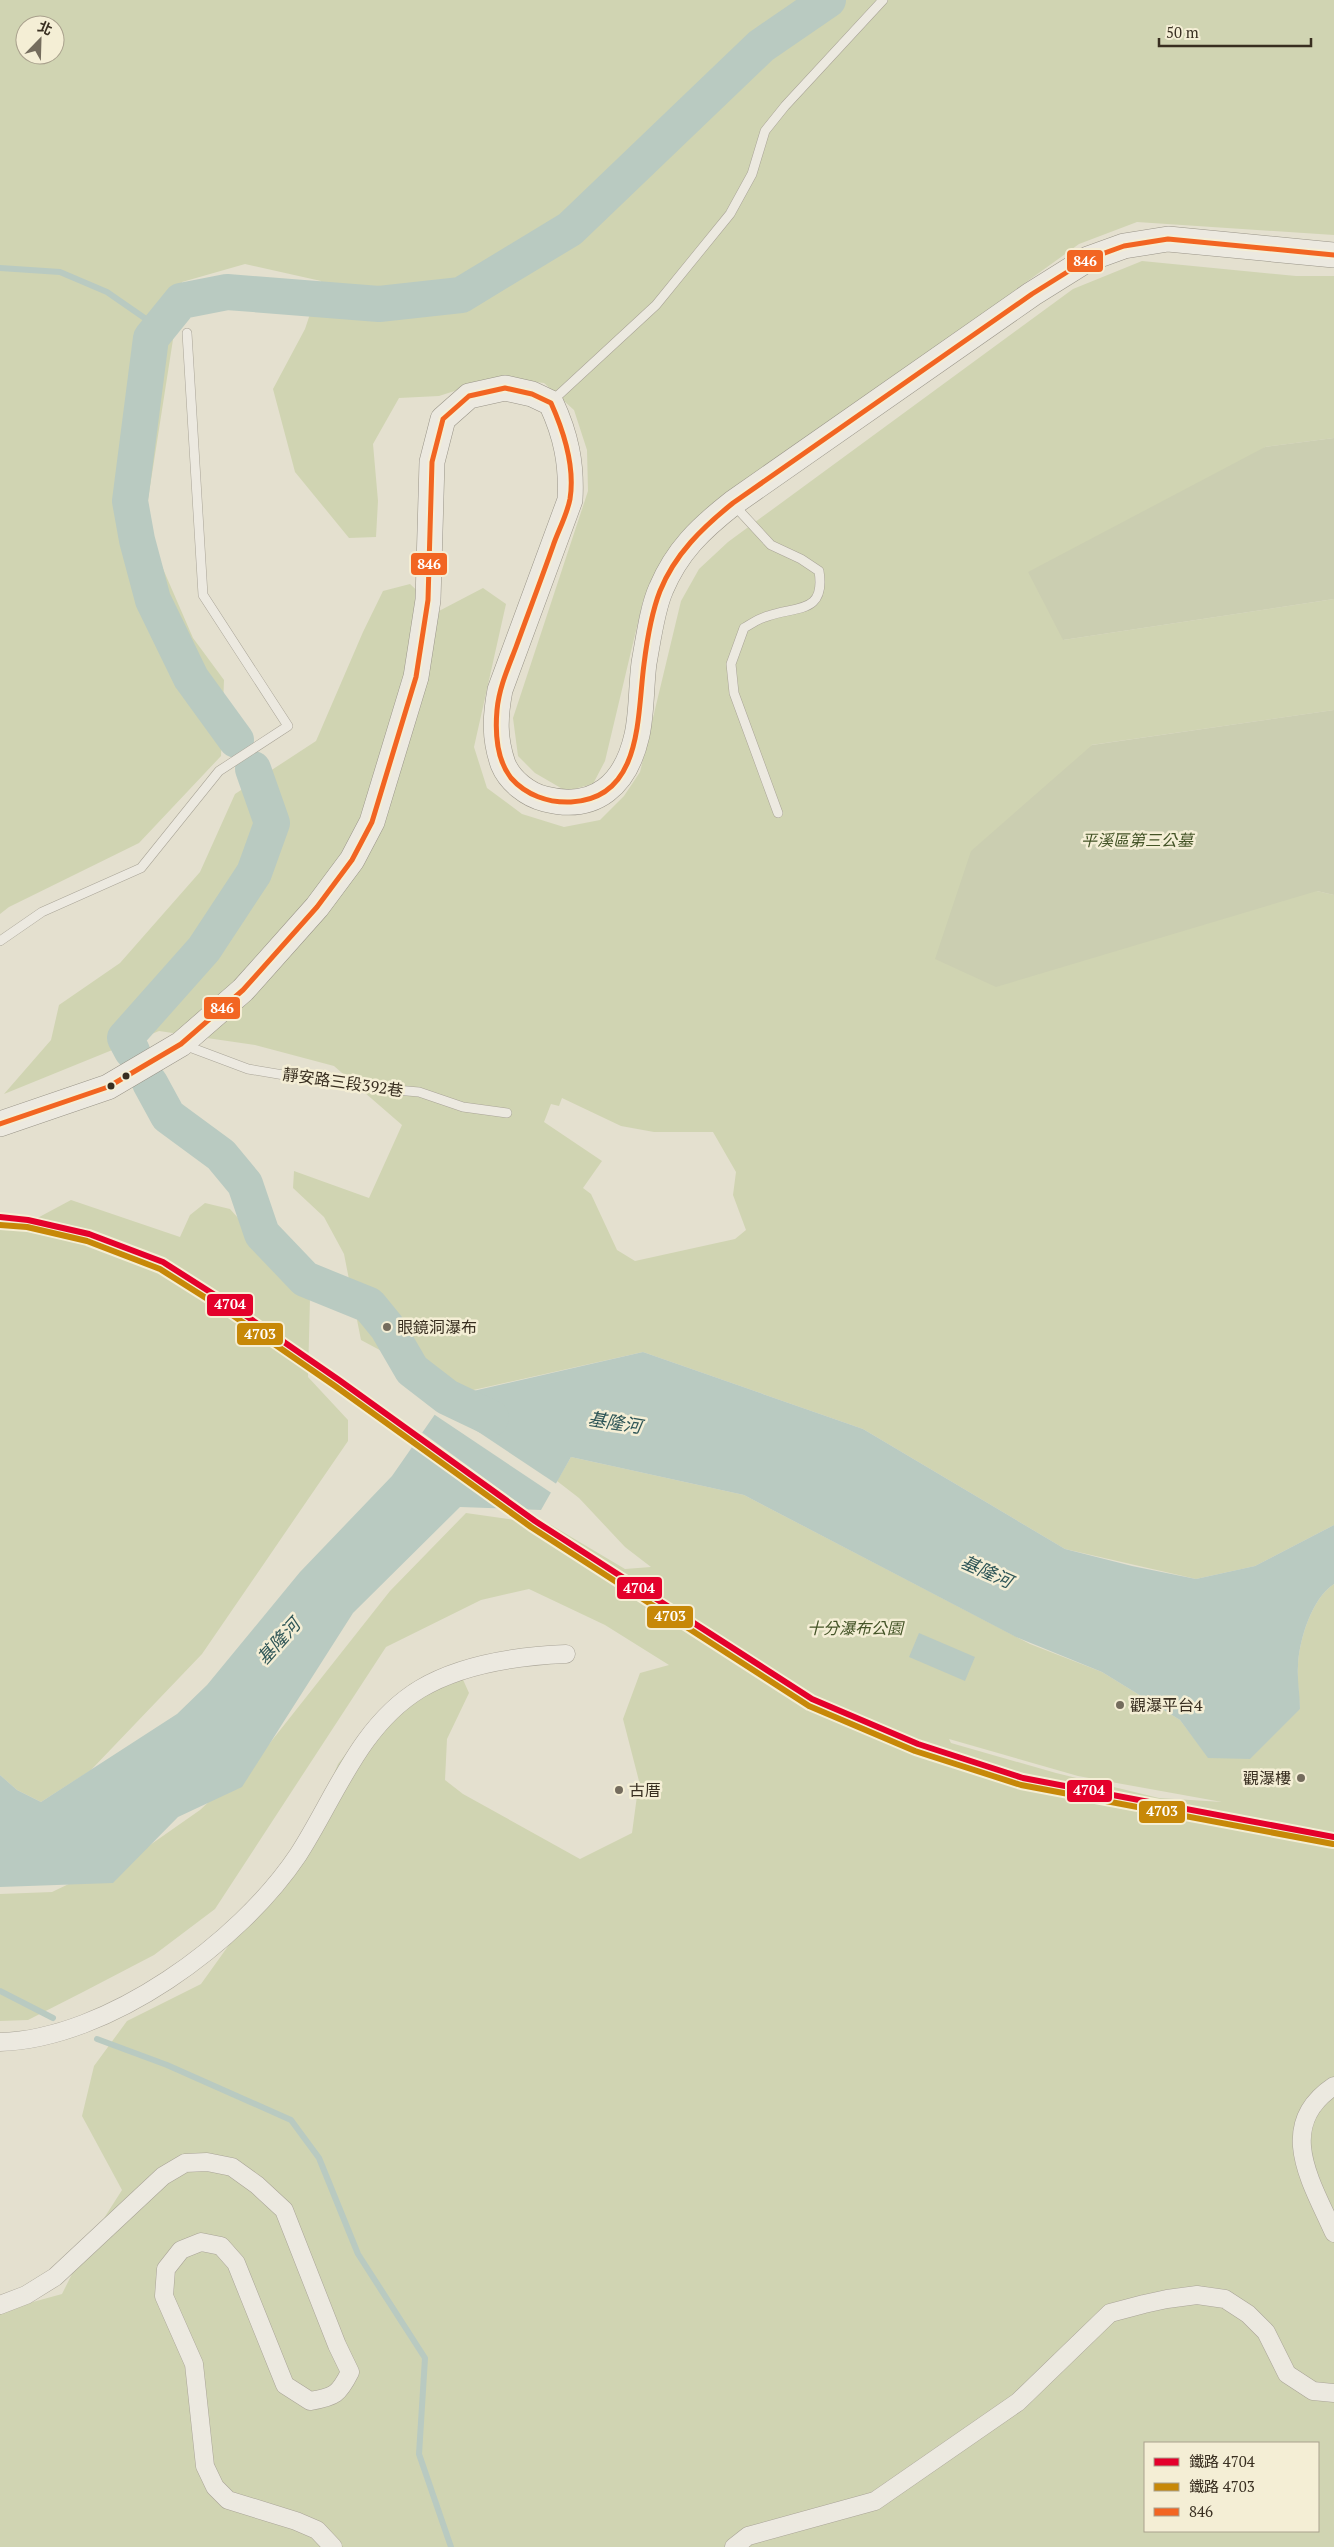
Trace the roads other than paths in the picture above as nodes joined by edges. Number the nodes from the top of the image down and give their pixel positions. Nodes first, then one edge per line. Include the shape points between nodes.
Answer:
1 (883, 0) edge
2 (1334, 255) edge
3 (187, 333) dead end
4 (551, 402) junction
5 (732, 503) junction
6 (778, 813) dead end
7 (0, 941) edge
8 (181, 1044) junction
9 (507, 1113) dead end
10 (0, 1124) edge
11 (566, 1654) dead end
12 (0, 2042) edge
13 (1334, 2086) edge
14 (1334, 2233) edge
15 (0, 2305) edge
16 (1334, 2393) edge
17 (334, 2547) edge
18 (734, 2547) edge

1 - 4 lane via 765,131 752,174 730,214 656,305
2 - 5 main road via 1168,239 1124,246 1088,258
3 - 7 lane via 203,595 288,726 219,771 141,868 42,912
4 - 5 main road via 568,448 570,500 500,690 494,719 497,747 507,774 540,798 563,804 588,801 607,792 621,775 637,736 644,664 660,591 676,558 704,526
4 - 8 main road via 505,388 469,396 443,419 432,462 428,600 416,677 372,822 352,860 316,907 243,990
5 - 6 lane via 771,545 801,559 819,572 820,578 817,599 804,609 766,616 744,628 731,664 734,693
8 - 9 lane, 靜安路三段392巷 via 248,1069 349,1086 419,1092 463,1107
8 - 10 main road via 108,1086
11 - 12 street via 534,1656 482,1666 420,1689 385,1717 361,1747 289,1868 273,1890 233,1930 186,1967 129,2003 71,2030
13 - 14 street via 1309,2110 1300,2131 1302,2160
15 - 17 street via 55,2276 163,2176 185,2163 207,2162 232,2168 257,2185 284,2210 350,2372 342,2390 329,2398 310,2400 285,2384 236,2263 221,2246 201,2242 181,2250 166,2269 164,2296 194,2364 205,2466 215,2487 228,2500 317,2530
16 - 18 street via 1313,2391 1287,2374 1266,2332 1248,2314 1225,2299 1198,2296 1167,2298 1127,2308 1110,2313 1018,2402 874,2501 748,2536

